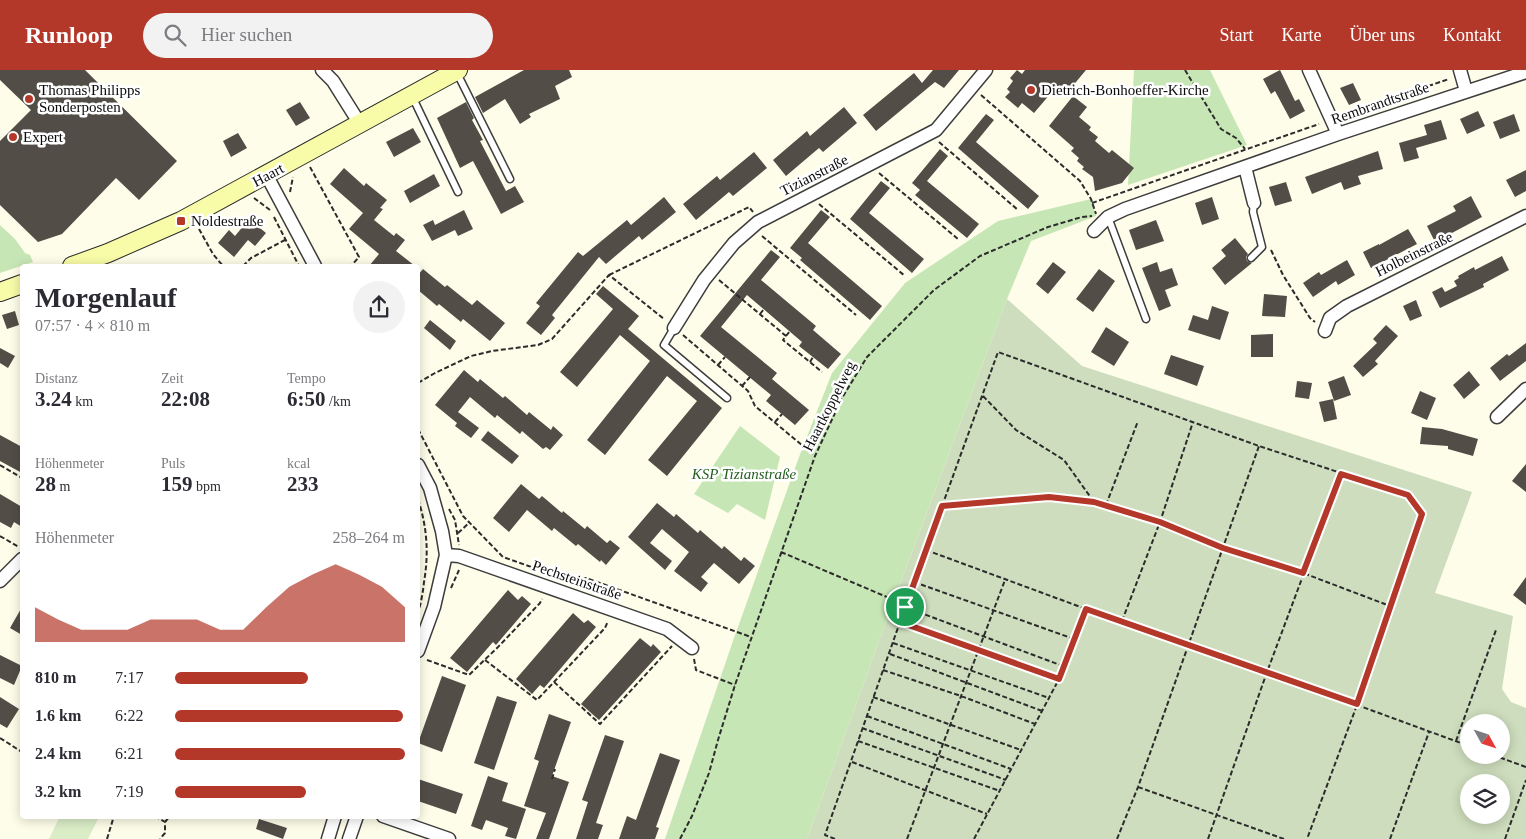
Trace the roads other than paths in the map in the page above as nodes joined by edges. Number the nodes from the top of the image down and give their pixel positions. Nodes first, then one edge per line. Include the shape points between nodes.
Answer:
1 (322, 70) edge
2 (986, 70) edge
3 (1308, 70) edge
4 (457, 71) edge
5 (1526, 72) edge
6 (1461, 73) edge
7 (1466, 91) junction
8 (412, 96) junction
9 (360, 124) junction
10 (1338, 134) junction
11 (1245, 167) junction
12 (267, 176) junction
13 (510, 179) dead end
14 (458, 192) dead end
15 (1254, 203) joint
16 (1102, 216) junction
17 (1526, 216) edge
18 (1094, 232) dead end
19 (1251, 258) dead end
20 (78, 264) edge
21 (314, 264) edge
22 (20, 285) edge
23 (0, 292) edge
24 (1146, 319) dead end
25 (674, 328) joint
26 (1325, 331) road end
27 (1526, 389) edge
28 (727, 398) dead end
29 (1497, 418) dead end
30 (420, 469) edge
31 (20, 554) edge
32 (446, 555) junction
33 (0, 581) edge
34 (692, 648) road end
35 (420, 652) edge
36 (334, 819) edge
37 (356, 819) edge
38 (392, 819) edge
39 (328, 839) edge
40 (349, 839) edge
41 (449, 839) edge

1 - 9 street
2 - 25 street, Tizianstraße via 936,130 755,225 734,243 710,273 688,302
3 - 10 street
4 - 8 main road, Haart
4 - 13 lane
5 - 7 street, Rembrandtstraße
6 - 7 street
7 - 10 street, Rembrandtstraße
8 - 9 main road, Haart
8 - 14 lane
9 - 12 main road, Haart
10 - 11 street, Rembrandtstraße
11 - 15 street
11 - 16 street, Rembrandtstraße
12 - 20 main road, Haart via 181,221
12 - 21 street
15 - 19 lane via 1253,212 1262,247
16 - 18 street, Rembrandtstraße
16 - 24 lane
17 - 26 street, Holbeinstraße via 1347,306 1330,318
22 - 23 main road
25 - 28 lane via 664,345
27 - 29 street
30 - 32 street via 430,488
31 - 33 street
32 - 34 street, Pechsteinstraße via 459,556 667,630
32 - 35 street
36 - 39 street
37 - 40 street
38 - 41 street

